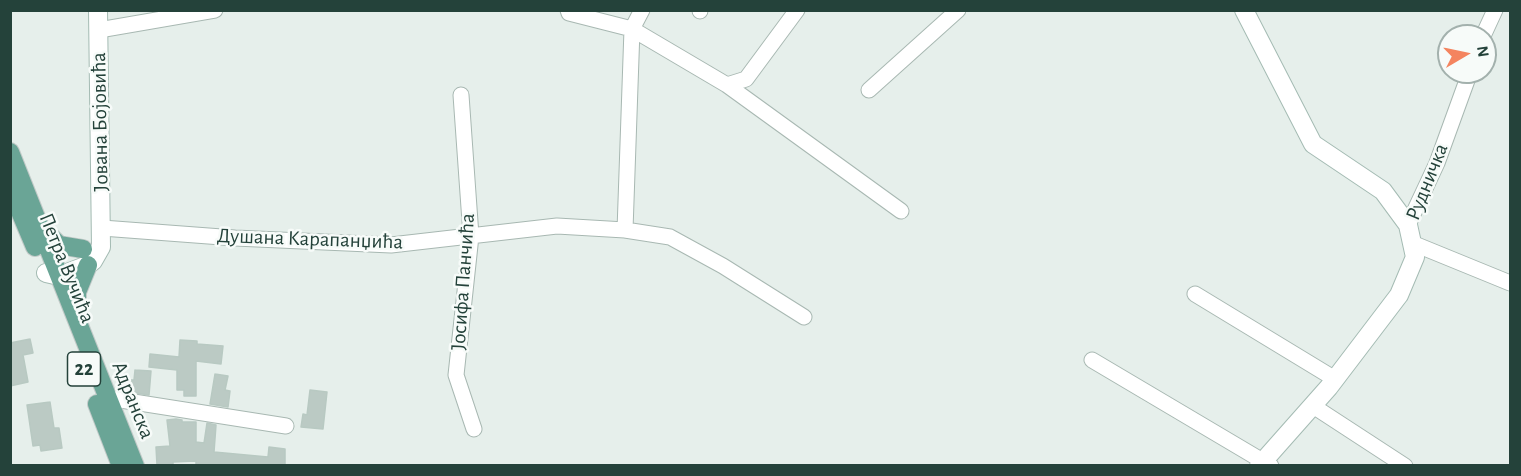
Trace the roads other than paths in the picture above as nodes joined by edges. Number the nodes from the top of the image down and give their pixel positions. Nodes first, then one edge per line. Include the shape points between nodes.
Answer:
1 (98, 10) edge
2 (215, 10) edge
3 (642, 10) edge
4 (797, 10) edge
5 (958, 10) edge
6 (1244, 10) edge
7 (1494, 10) edge
8 (569, 12) edge
9 (1488, 24) edge
10 (632, 29) junction
11 (99, 30) junction
12 (1466, 84) edge
13 (727, 85) junction
14 (869, 90) dead end
15 (461, 95) dead end
16 (10, 152) edge
17 (10, 188) edge
18 (901, 211) dead end
19 (15, 212) edge
20 (37, 218) junction
21 (1408, 225) junction
22 (625, 230) junction
23 (102, 231) junction
24 (471, 236) junction
25 (1412, 243) junction
26 (86, 257) junction
27 (50, 269) junction
28 (1510, 283) edge
29 (1195, 294) dead end
30 (804, 317) dead end
31 (76, 319) junction
32 (1092, 360) dead end
33 (1335, 379) junction
34 (108, 398) junction
35 (1313, 406) junction
36 (286, 426) dead end
37 (474, 429) dead end
38 (1264, 464) edge
39 (121, 465) edge
40 (135, 465) edge
41 (1405, 465) edge

1 - 11 street, Јована Бојовића
2 - 11 street
3 - 10 street
4 - 13 street via 746,79
5 - 14 street
6 - 21 street via 1313,144 1383,191
7 - 9 street
8 - 10 street
10 - 13 street
10 - 22 street
11 - 23 street, Јована Бојовића
12 - 21 street, Рудничка via 1437,163
13 - 18 street
15 - 24 street, Јосифа Панчића
16 - 20 main road, Петра Вучића / 22
17 - 19 main road, Петра Вучића / 22
19 - 27 main road, Петра Вучића / 22
20 - 26 main road via 59,245
20 - 27 main road, Петра Вучића / 22
21 - 25 street, Рудничка
22 - 24 street, Душана Карапанџића via 558,226
22 - 30 street, Душана Карапанџића via 670,237
23 - 24 street, Душана Карапанџића via 391,245
23 - 26 street
24 - 37 street, Јосифа Панчића via 456,375
25 - 28 street
25 - 33 street, Рудничка via 1415,257 1399,295
26 - 27 street
26 - 31 main road via 77,292
27 - 31 main road, Петра Вучића / 22
27 - 39 main road, Петра Вучића / 22
29 - 33 street
31 - 34 main road, Адранска / 22
32 - 38 street
33 - 35 street, Рудничка
34 - 36 street
34 - 40 main road, Адранска / 22
35 - 38 street, Рудничка
35 - 41 street

